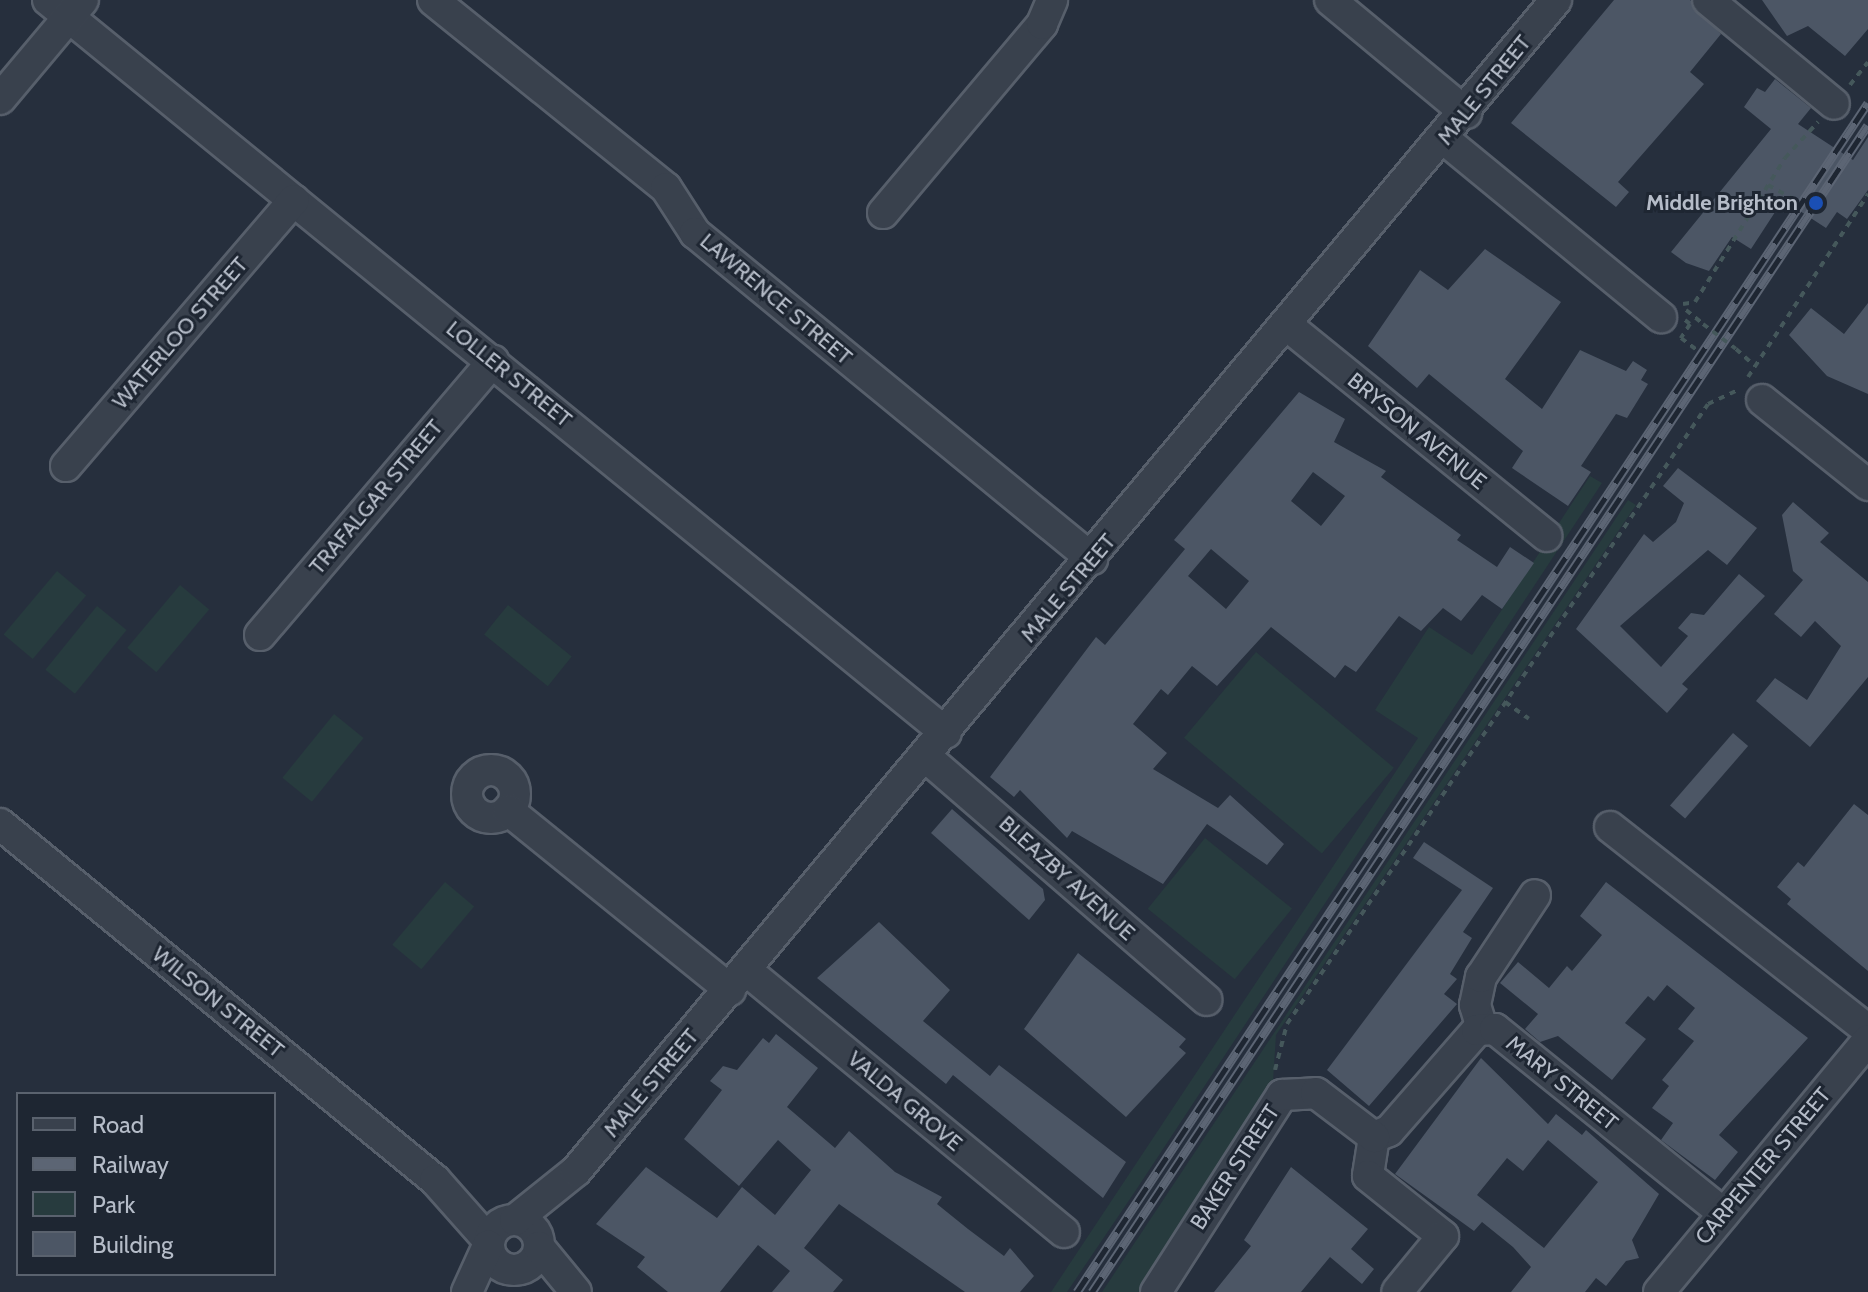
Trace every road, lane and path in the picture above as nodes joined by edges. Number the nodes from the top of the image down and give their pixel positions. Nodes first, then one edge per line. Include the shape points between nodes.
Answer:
1 (433, 0) edge
2 (1028, 0) edge
3 (1037, 0) edge
4 (1052, 0) edge
5 (1330, 0) edge
6 (1556, 0) edge
7 (1708, 0) edge
8 (67, 6) edge
9 (1868, 62) edge
10 (0, 99) edge
11 (1834, 104) junction
12 (1466, 113) junction
13 (1444, 139) junction
14 (1768, 185) junction
15 (1868, 194) edge
16 (294, 200) junction
17 (1797, 201) dead end
18 (883, 213) dead end
19 (1676, 318) junction
20 (1288, 326) junction
21 (1697, 350) dead end
22 (493, 361) junction
23 (1755, 364) junction
24 (1762, 400) dead end
25 (66, 466) dead end
26 (1868, 485) edge
27 (1546, 536) dead end
28 (1092, 559) junction
29 (260, 635) dead end
30 (1505, 702) junction
31 (1529, 719) dead end
32 (946, 733) junction
33 (926, 757) junction
34 (508, 810) dead end
35 (0, 824) edge
36 (1610, 827) dead end
37 (1535, 895) dead end
38 (738, 980) junction
39 (1207, 1000) dead end
40 (1482, 1028) junction
41 (1868, 1030) edge
42 (1868, 1040) edge
43 (1282, 1095) junction
44 (1374, 1137) junction
45 (576, 1171) junction
46 (435, 1180) junction
47 (1724, 1214) junction
48 (513, 1220) junction
49 (1064, 1232) dead end
50 (488, 1243) junction
51 (528, 1257) junction
52 (467, 1292) edge
53 (488, 1292) edge
54 (557, 1292) edge
55 (576, 1292) edge
56 (1156, 1292) edge
57 (1397, 1292) edge
58 (1659, 1292) edge

1 - 28 street, LAWRENCE STREET via 666,188 695,233
2 - 3 street
4 - 18 street via 1042,24
5 - 12 street
6 - 12 street, MALE STREET
7 - 11 street
8 - 10 street
8 - 16 street, LOLLER STREET
9 - 11 path
11 - 14 path
12 - 13 street, MALE STREET
13 - 19 street
13 - 20 street, MALE STREET
14 - 17 path
14 - 19 path via 1695,302
15 - 23 path
16 - 22 street, LOLLER STREET
16 - 25 street, WATERLOO STREET
19 - 21 path
19 - 23 path, bridge via 1703,324
20 - 27 street, BRYSON AVENUE
20 - 28 street, MALE STREET
22 - 29 street, TRAFALGAR STREET
22 - 32 street, LOLLER STREET
23 - 30 path via 1733,395 1708,404
24 - 26 street
28 - 32 street, MALE STREET
30 - 31 path
30 - 43 path via 1287,1024 1275,1061
32 - 33 street, MALE STREET
33 - 38 street, MALE STREET
33 - 39 street, BLEAZBY AVENUE
34 - 38 street, VALDA GROVE
35 - 46 street, WILSON STREET
36 - 41 street
37 - 40 street via 1481,977 1475,1005
38 - 45 street, MALE STREET
38 - 49 street, VALDA GROVE
40 - 44 street, MARY STREET via 1389,1131
40 - 47 street, MARY STREET via 1512,1041
42 - 47 street, CARPENTER STREET
43 - 44 street, BAKER STREET via 1316,1093
43 - 56 street, BAKER STREET
44 - 57 street via 1368,1176 1443,1236
45 - 48 street, MALE STREET
45 - 51 street, MALE STREET
46 - 48 street, WILSON STREET
46 - 50 street, WILSON STREET
47 - 58 street, CARPENTER STREET
48 - 50 street, MALE STREET
48 - 51 street, WILSON STREET via 531,1226
50 - 51 street, WILSON STREET via 493,1260
50 - 52 street
51 - 53 street, MALE STREET
51 - 54 street
51 - 55 street

